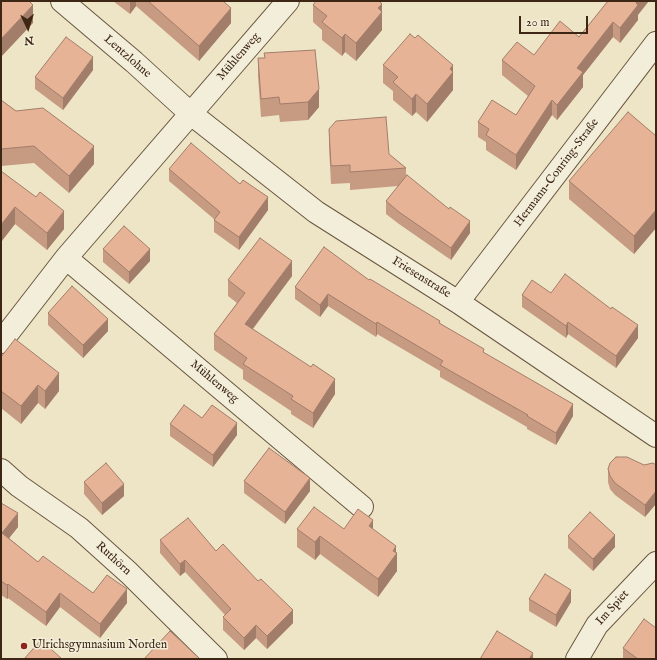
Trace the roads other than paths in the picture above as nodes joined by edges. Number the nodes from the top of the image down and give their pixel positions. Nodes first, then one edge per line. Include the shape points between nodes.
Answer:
1 (62, 1) edge
2 (288, 1) edge
3 (656, 43) edge
4 (190, 113) junction
5 (66, 258) junction
6 (458, 302) junction
7 (1, 342) edge
8 (656, 436) edge
9 (1, 470) edge
10 (362, 507) dead end
11 (656, 563) edge
12 (583, 657) edge
13 (216, 659) edge

1 - 4 street, Lentzlohne
2 - 4 street, Mühlenweg
3 - 6 street, Hermann-Conring-Straße
4 - 5 street, Mühlenweg
4 - 6 street, Friesenstraße via 316,212
5 - 7 street, Mühlenweg
5 - 10 street, Mühlenweg
6 - 8 street, Friesenstraße
9 - 13 street, Ruthörn via 19,486 79,528 130,573
11 - 12 street, Im Spiet via 597,625

